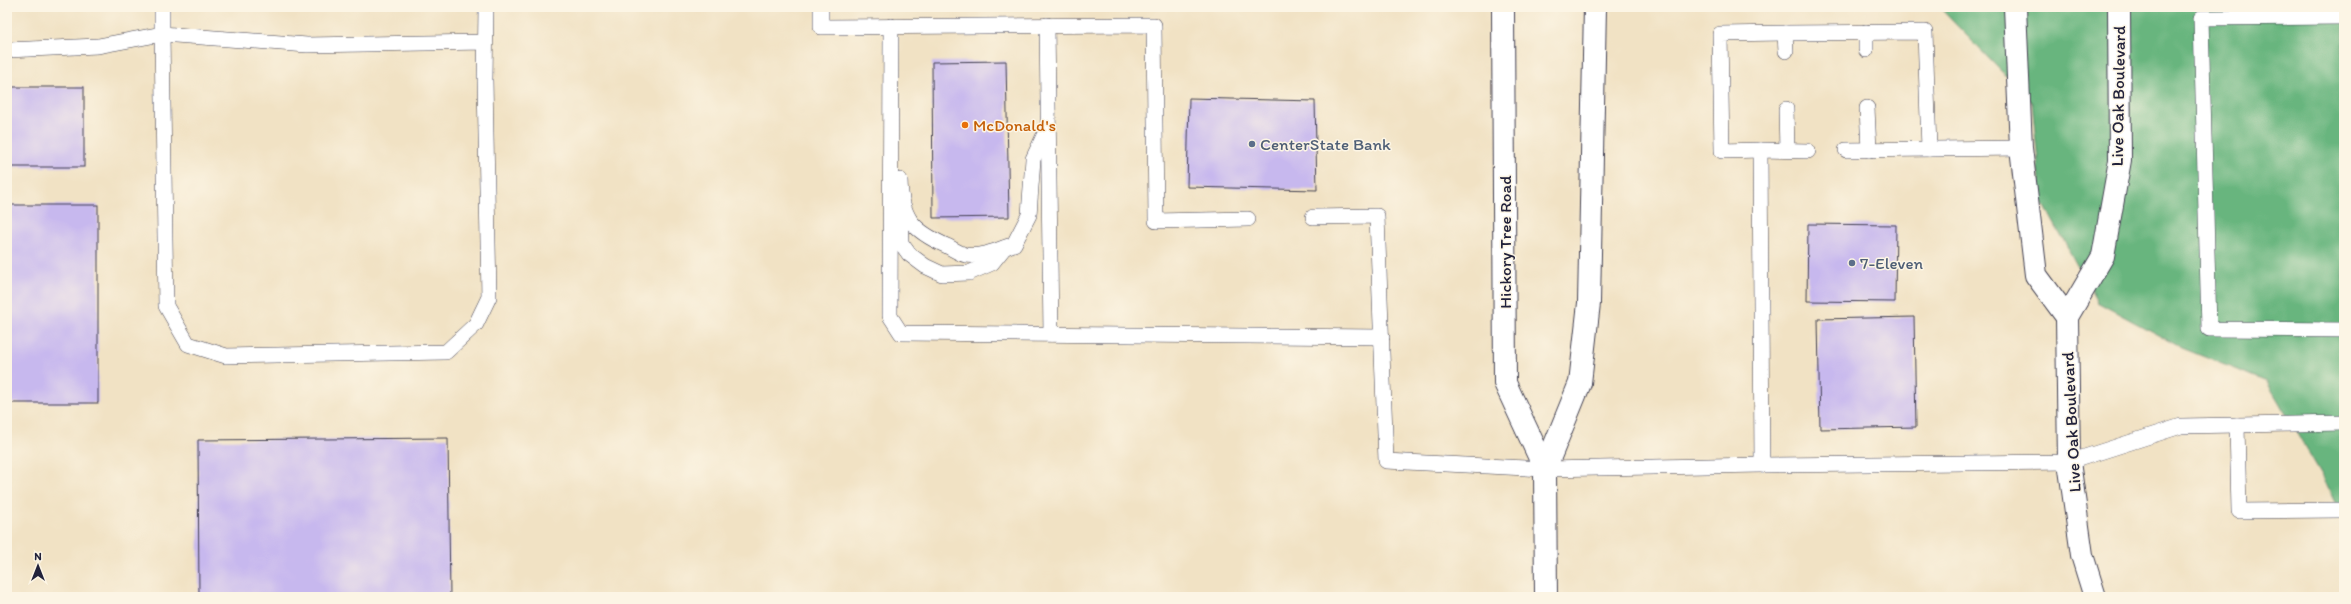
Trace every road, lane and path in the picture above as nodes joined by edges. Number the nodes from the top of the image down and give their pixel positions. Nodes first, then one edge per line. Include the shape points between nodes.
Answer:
1 (162, 7) edge
2 (486, 7) edge
3 (822, 7) edge
4 (1503, 7) edge
5 (1595, 7) edge
6 (2015, 7) edge
7 (2119, 7) edge
8 (2344, 17) edge
9 (1047, 25) junction
10 (891, 26) junction
11 (1866, 32) junction
12 (1785, 33) junction
13 (162, 34) junction
14 (485, 42) junction
15 (7, 50) edge
16 (1866, 50) dead end
17 (1786, 51) dead end
18 (1867, 108) dead end
19 (1786, 109) dead end
20 (1048, 127) junction
21 (890, 130) junction
22 (2021, 148) junction
23 (1929, 149) junction
24 (1760, 150) junction
25 (1787, 150) junction
26 (1846, 150) dead end
27 (1870, 150) junction
28 (1808, 151) dead end
29 (900, 198) junction
30 (1313, 217) dead end
31 (1248, 219) dead end
32 (1004, 248) junction
33 (2067, 317) junction
34 (2344, 330) edge
35 (1051, 334) junction
36 (1382, 337) junction
37 (2344, 423) edge
38 (2237, 425) junction
39 (2069, 462) junction
40 (1762, 465) junction
41 (1545, 469) junction
42 (2344, 510) edge
43 (1546, 597) edge
44 (2095, 597) edge

1 - 13 lane
2 - 14 lane
3 - 10 lane via 822,27
4 - 41 street, Hickory Tree Road via 1505,383
5 - 41 street, Hickory Tree Road via 1589,303 1580,383
6 - 22 street
7 - 33 street, Live Oak Boulevard via 2120,160 2103,256
8 - 34 lane via 2201,18 2209,329
9 - 10 lane
9 - 20 lane
9 - 31 lane via 1154,25 1156,221
10 - 21 lane
11 - 12 lane
11 - 16 lane
11 - 23 lane via 1925,32
12 - 17 lane
12 - 24 lane via 1720,34 1722,151
13 - 14 lane via 307,45
13 - 14 lane via 166,306 188,344 226,356 446,352 476,324 489,297
13 - 15 lane via 98,46
18 - 27 lane
19 - 25 lane
20 - 32 lane via 1033,159 1029,215 1014,244
20 - 35 lane
21 - 29 lane via 900,162
21 - 35 lane via 890,316 901,333
22 - 23 lane
22 - 33 street via 2036,275
23 - 27 lane
24 - 25 lane
24 - 40 lane
25 - 28 lane
26 - 27 lane
29 - 32 lane via 908,220 931,239 967,255 990,253
29 - 32 lane via 901,243 909,254 925,266 942,274 969,273 992,263
30 - 36 lane via 1378,216
33 - 39 street, Live Oak Boulevard
35 - 36 lane
36 - 41 lane via 1386,461
37 - 38 lane
38 - 39 lane via 2180,426
38 - 42 lane via 2240,511
39 - 40 lane
39 - 44 street, Live Oak Boulevard via 2082,555
40 - 41 lane
41 - 43 street, Hickory Tree Road

